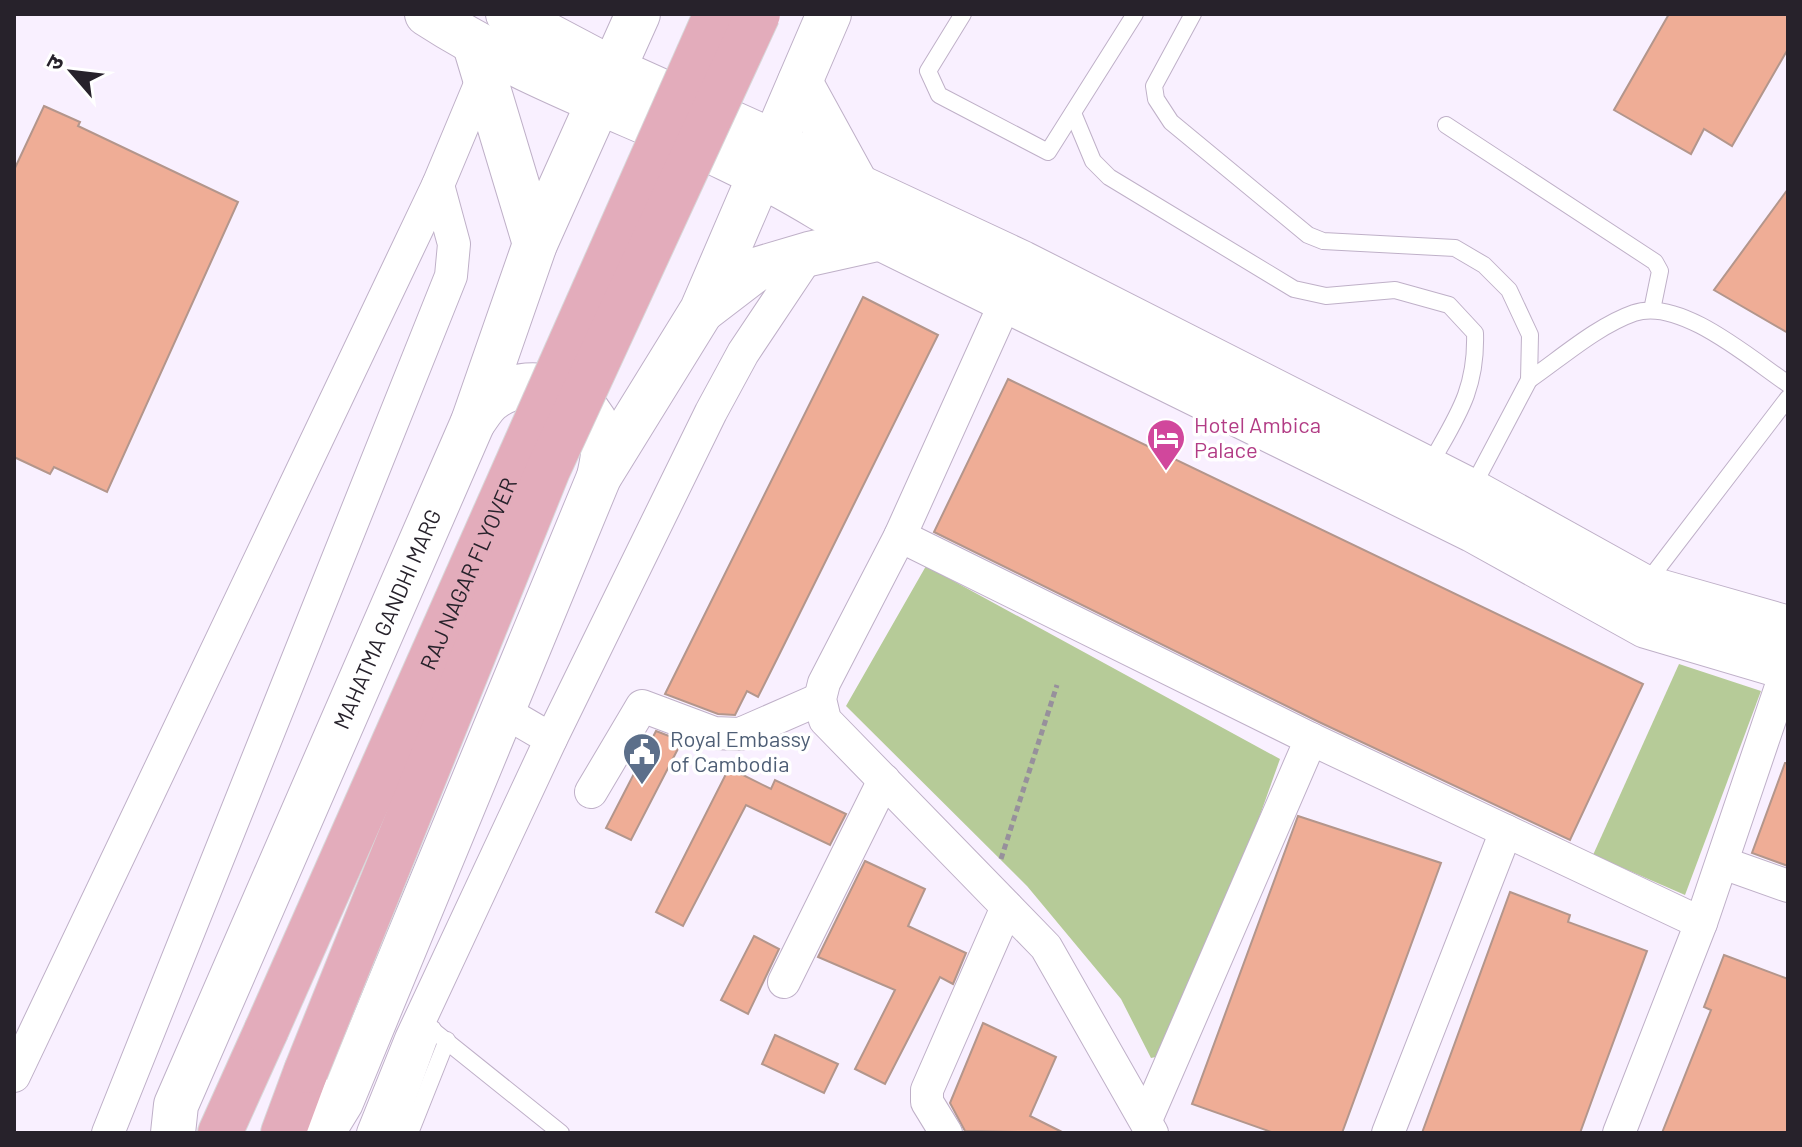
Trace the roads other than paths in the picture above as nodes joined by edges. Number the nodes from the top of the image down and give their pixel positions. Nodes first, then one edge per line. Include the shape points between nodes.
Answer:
1 (427, 14) edge
2 (508, 14) edge
3 (638, 14) edge
4 (716, 14) edge
5 (758, 14) edge
6 (829, 14) edge
7 (963, 14) edge
8 (1135, 14) edge
9 (1193, 14) edge
10 (480, 60) junction
11 (800, 82) junction
12 (606, 85) junction
13 (1073, 113) junction
14 (1446, 125) dead end
15 (766, 157) junction
16 (438, 185) junction
17 (857, 186) junction
18 (881, 238) junction
19 (535, 244) junction
20 (809, 254) junction
21 (1015, 281) junction
22 (702, 310) junction
23 (1652, 310) junction
24 (1529, 380) junction
25 (1788, 384) edge
26 (1788, 398) edge
27 (473, 422) junction
28 (1427, 470) junction
29 (599, 477) junction
30 (1471, 491) junction
31 (900, 536) junction
32 (1644, 587) junction
33 (1788, 628) edge
34 (1788, 667) edge
35 (820, 699) junction
36 (503, 711) junction
37 (551, 739) junction
38 (1311, 739) junction
39 (884, 780) junction
40 (591, 792) dead end
41 (1506, 831) junction
42 (1723, 863) junction
43 (1788, 886) edge
44 (999, 898) junction
45 (1701, 923) junction
46 (784, 982) dead end
47 (427, 1024) junction
48 (447, 1040) junction
49 (14, 1076) edge
50 (1149, 1126) edge
51 (108, 1133) edge
52 (173, 1133) edge
53 (220, 1133) edge
54 (283, 1133) edge
55 (322, 1133) edge
56 (373, 1133) edge
57 (395, 1133) edge
58 (410, 1133) edge
59 (561, 1133) edge
60 (946, 1133) edge
61 (1388, 1133) edge
62 (1619, 1133) edge

1 - 10 street
2 - 12 street
3 - 12 street, MAHATMA GANDHI MARG
4 - 53 main road, RAJ NAGAR FLYOVER, bridge
5 - 54 main road, RAJ NAGAR FLYOVER, bridge via 548,470
6 - 11 street
7 - 13 lane via 928,71 939,95 1048,152
8 - 13 lane
9 - 24 lane via 1154,86 1171,122 1308,235 1323,241 1455,248 1484,265 1509,290 1530,335
10 - 12 street
10 - 16 street
10 - 19 street
11 - 15 street
11 - 17 street
12 - 15 street
12 - 19 street, MAHATMA GANDHI MARG
13 - 28 lane via 1093,161 1109,177 1294,289 1326,296 1395,290 1449,305 1475,333 1476,364 1470,391
14 - 23 lane via 1655,262 1660,271
15 - 17 street
15 - 18 street
15 - 22 street
16 - 49 street
16 - 51 street via 454,244 451,276
17 - 21 street
18 - 20 street
18 - 21 street
19 - 27 street, MAHATMA GANDHI MARG
20 - 22 street via 755,270
20 - 37 street via 725,383
21 - 28 street
21 - 31 street
21 - 34 street via 1646,626
22 - 29 street
23 - 24 lane via 1619,320
23 - 25 lane via 1692,321
24 - 30 lane
26 - 32 lane
27 - 29 street via 491,398 518,386 548,385 575,397 595,419 603,447
27 - 52 street, MAHATMA GANDHI MARG via 176,1105
28 - 30 street
29 - 36 street
30 - 32 street
31 - 35 street
31 - 38 street
32 - 33 street
34 - 42 street
35 - 39 street via 825,720
35 - 40 street via 740,734 714,733 642,706
36 - 37 street
36 - 55 street via 341,1102
37 - 47 street
38 - 41 street
38 - 50 street
39 - 44 street
39 - 46 street
41 - 45 street
41 - 61 street
42 - 43 street
42 - 45 street
44 - 50 street via 1046,947
44 - 60 street via 927,1090 930,1110
45 - 62 street
47 - 48 lane
47 - 56 street
47 - 57 lane
48 - 58 lane
48 - 59 lane

